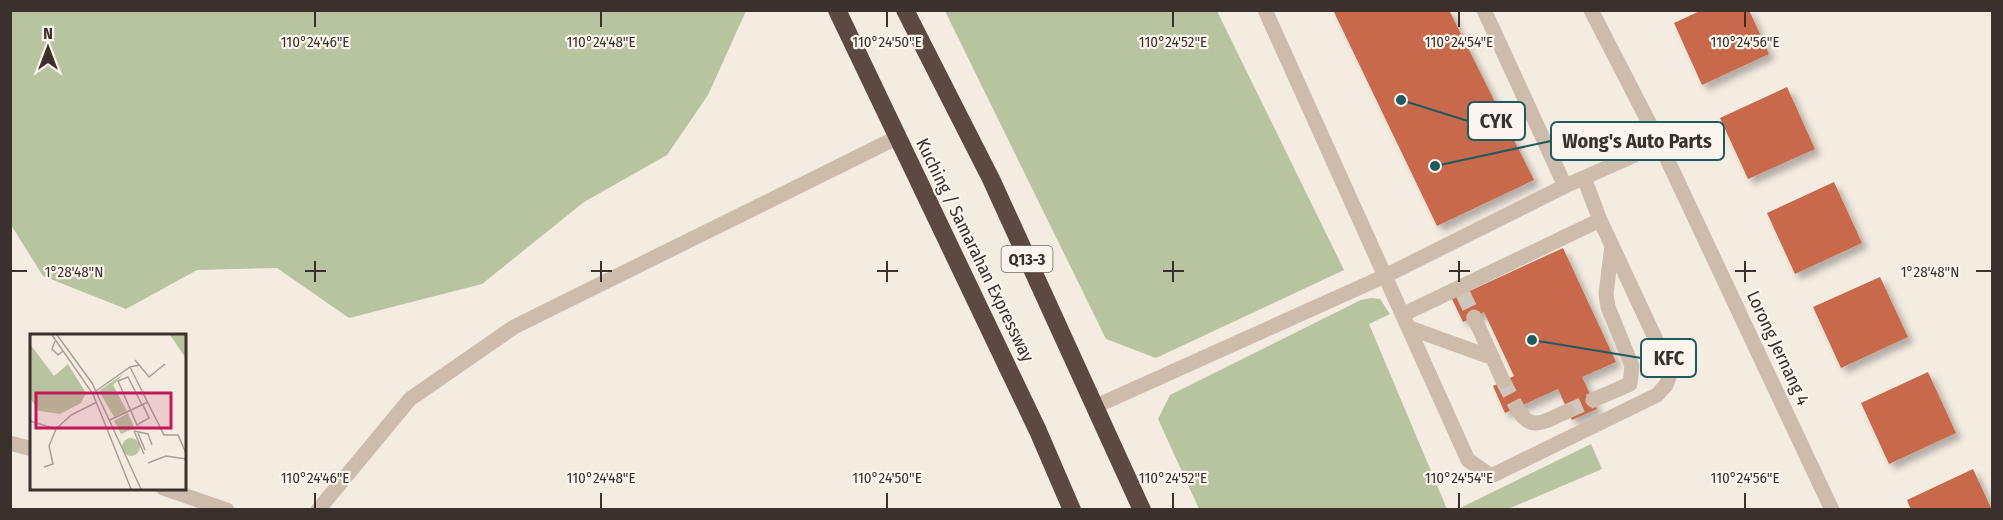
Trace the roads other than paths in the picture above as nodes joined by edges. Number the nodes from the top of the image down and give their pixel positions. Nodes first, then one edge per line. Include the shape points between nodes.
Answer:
1 (837, 10) edge
2 (905, 10) edge
3 (1265, 10) edge
4 (1484, 10) edge
5 (1591, 10) edge
6 (898, 137) junction
7 (1660, 144) junction
8 (1584, 178) junction
9 (1565, 186) junction
10 (1600, 220) junction
11 (1611, 245) junction
12 (1385, 276) junction
13 (1474, 317) tunnel mouth
14 (1407, 321) junction
15 (1493, 358) junction
16 (1503, 381) tunnel mouth
17 (1593, 400) tunnel mouth
18 (1094, 407) junction
19 (1517, 408) tunnel mouth
20 (1568, 411) tunnel mouth
21 (10, 443) edge
22 (30, 448) edge
23 (166, 490) edge
24 (227, 510) edge
25 (318, 510) edge
26 (1072, 510) edge
27 (1142, 510) edge
28 (1832, 510) edge

1 - 6 highway, Kuching / Samarahan Expressway
2 - 18 highway, Q13-3 via 991,179
3 - 12 street
4 - 9 street
5 - 7 street, Lorong Jernang 4
6 - 25 street via 514,327 410,399
6 - 26 highway, Kuching / Samarahan Expressway via 1038,430
7 - 8 street
7 - 28 street, Lorong Jernang 4
8 - 9 street
8 - 10 street
9 - 12 street
10 - 11 street
10 - 14 street
11 - 14 street via 1671,372 1666,385 1657,395 1491,476 1468,460
11 - 17 street via 1606,294 1632,366 1630,384
12 - 14 street
12 - 18 street
13 - 15 street
14 - 15 street
15 - 16 street
18 - 27 highway, Q13-3
19 - 20 street via 1528,422 1542,422
21 - 22 street
23 - 24 street

